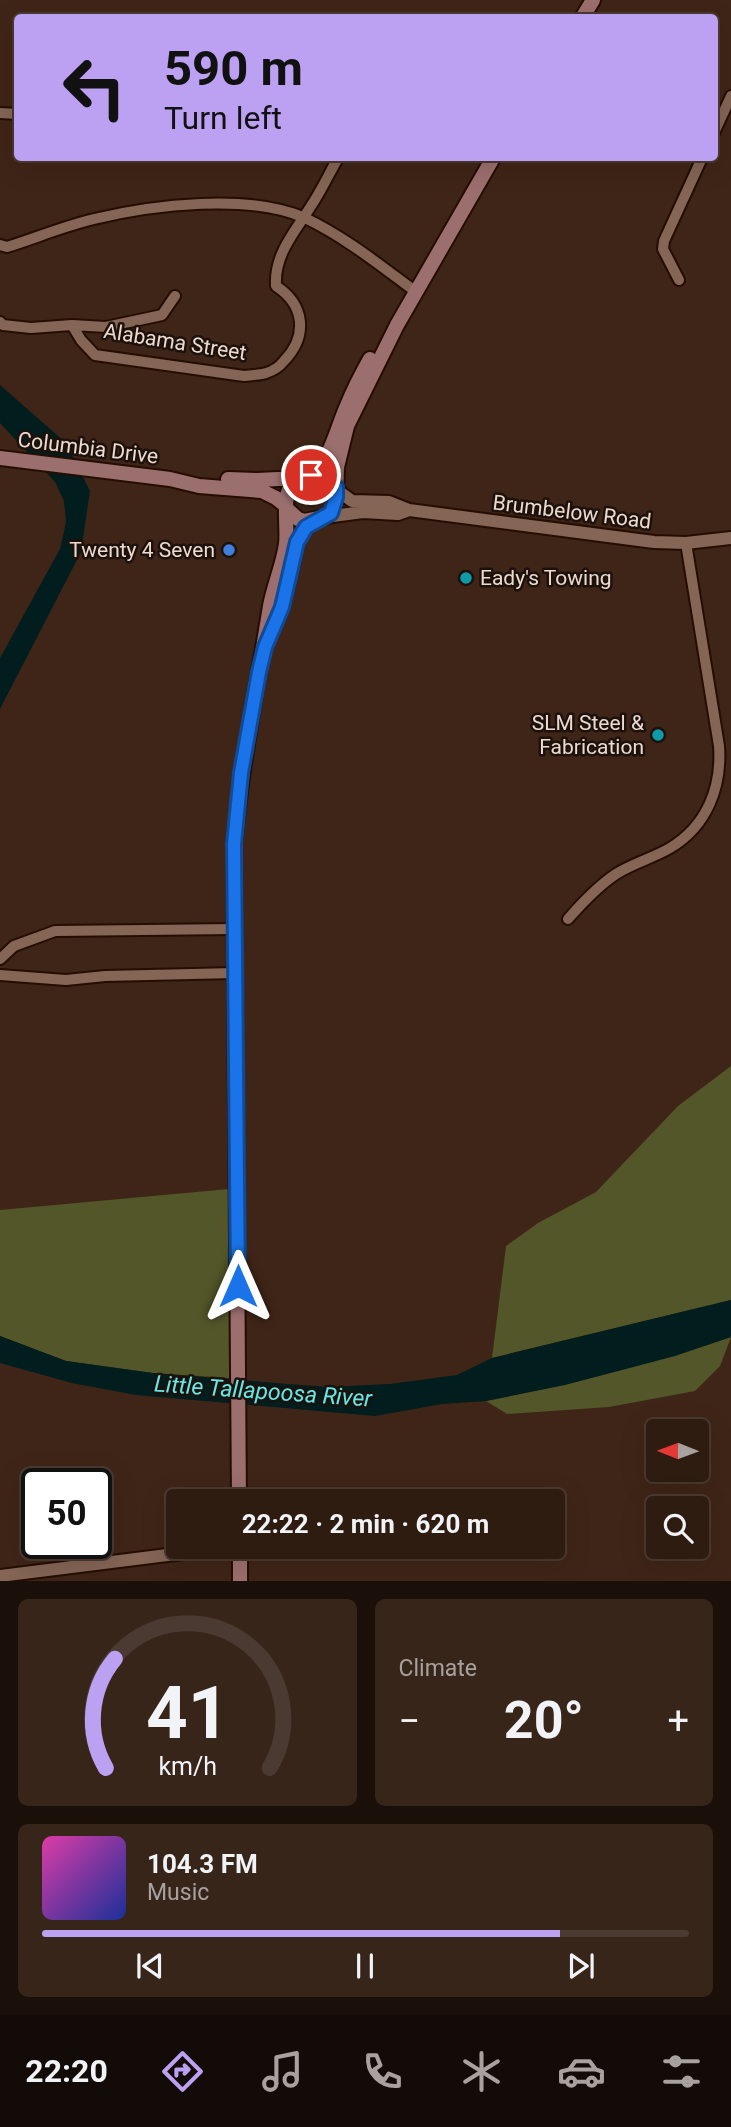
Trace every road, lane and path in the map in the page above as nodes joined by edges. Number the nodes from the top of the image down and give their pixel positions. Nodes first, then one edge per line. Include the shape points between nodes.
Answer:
1 (731, 96) edge
2 (718, 124) edge
3 (336, 161) edge
4 (492, 161) edge
5 (701, 161) edge
6 (303, 218) junction
7 (0, 246) edge
8 (679, 280) dead end
9 (416, 292) junction
10 (175, 296) dead end
11 (0, 322) edge
12 (72, 325) junction
13 (397, 325) junction
14 (4, 458) edge
15 (305, 476) junction
16 (170, 479) junction
17 (337, 488) junction
18 (287, 507) junction
19 (409, 510) junction
20 (320, 519) junction
21 (731, 538) edge
22 (686, 543) junction
23 (265, 647) junction
24 (568, 919) dead end
25 (234, 929) junction
26 (0, 959) edge
27 (235, 973) junction
28 (0, 975) edge
29 (239, 1489) edge
30 (166, 1555) edge
31 (240, 1559) edge
32 (0, 1576) edge
33 (240, 1581) edge

1 - 2 street
3 - 6 street, Alabama Street
4 - 9 main road
5 - 8 street via 664,241 663,249
6 - 7 street via 273,207 233,202 93,219
6 - 9 street
6 - 12 street, Alabama Street via 275,271 276,286 293,301 301,328 289,356 268,373 244,376 94,355
9 - 13 main road
10 - 12 street via 162,316 106,327
11 - 12 street via 31,328
13 - 15 main road via 366,366 321,466
13 - 17 main road via 347,426
14 - 16 main road, Columbia Drive
15 - 16 main road, Columbia Drive
15 - 17 main road via 324,476
15 - 18 main road via 288,492
16 - 18 main road, Columbia Drive via 262,491
17 - 19 street, Brumbelow Road via 352,500 389,502
17 - 20 main road via 333,510
18 - 20 main road via 298,519
18 - 23 main road via 285,545
19 - 20 street, Brumbelow Road
19 - 22 street, Brumbelow Road
20 - 23 main road via 301,533 297,542 282,607
21 - 22 street, Brumbelow Road
22 - 24 street via 719,746 716,788 703,818 682,840 616,874
23 - 25 main road via 240,780
25 - 26 street via 55,931 14,946
25 - 27 main road
27 - 28 street via 65,980
27 - 29 main road
30 - 32 street
31 - 33 main road

